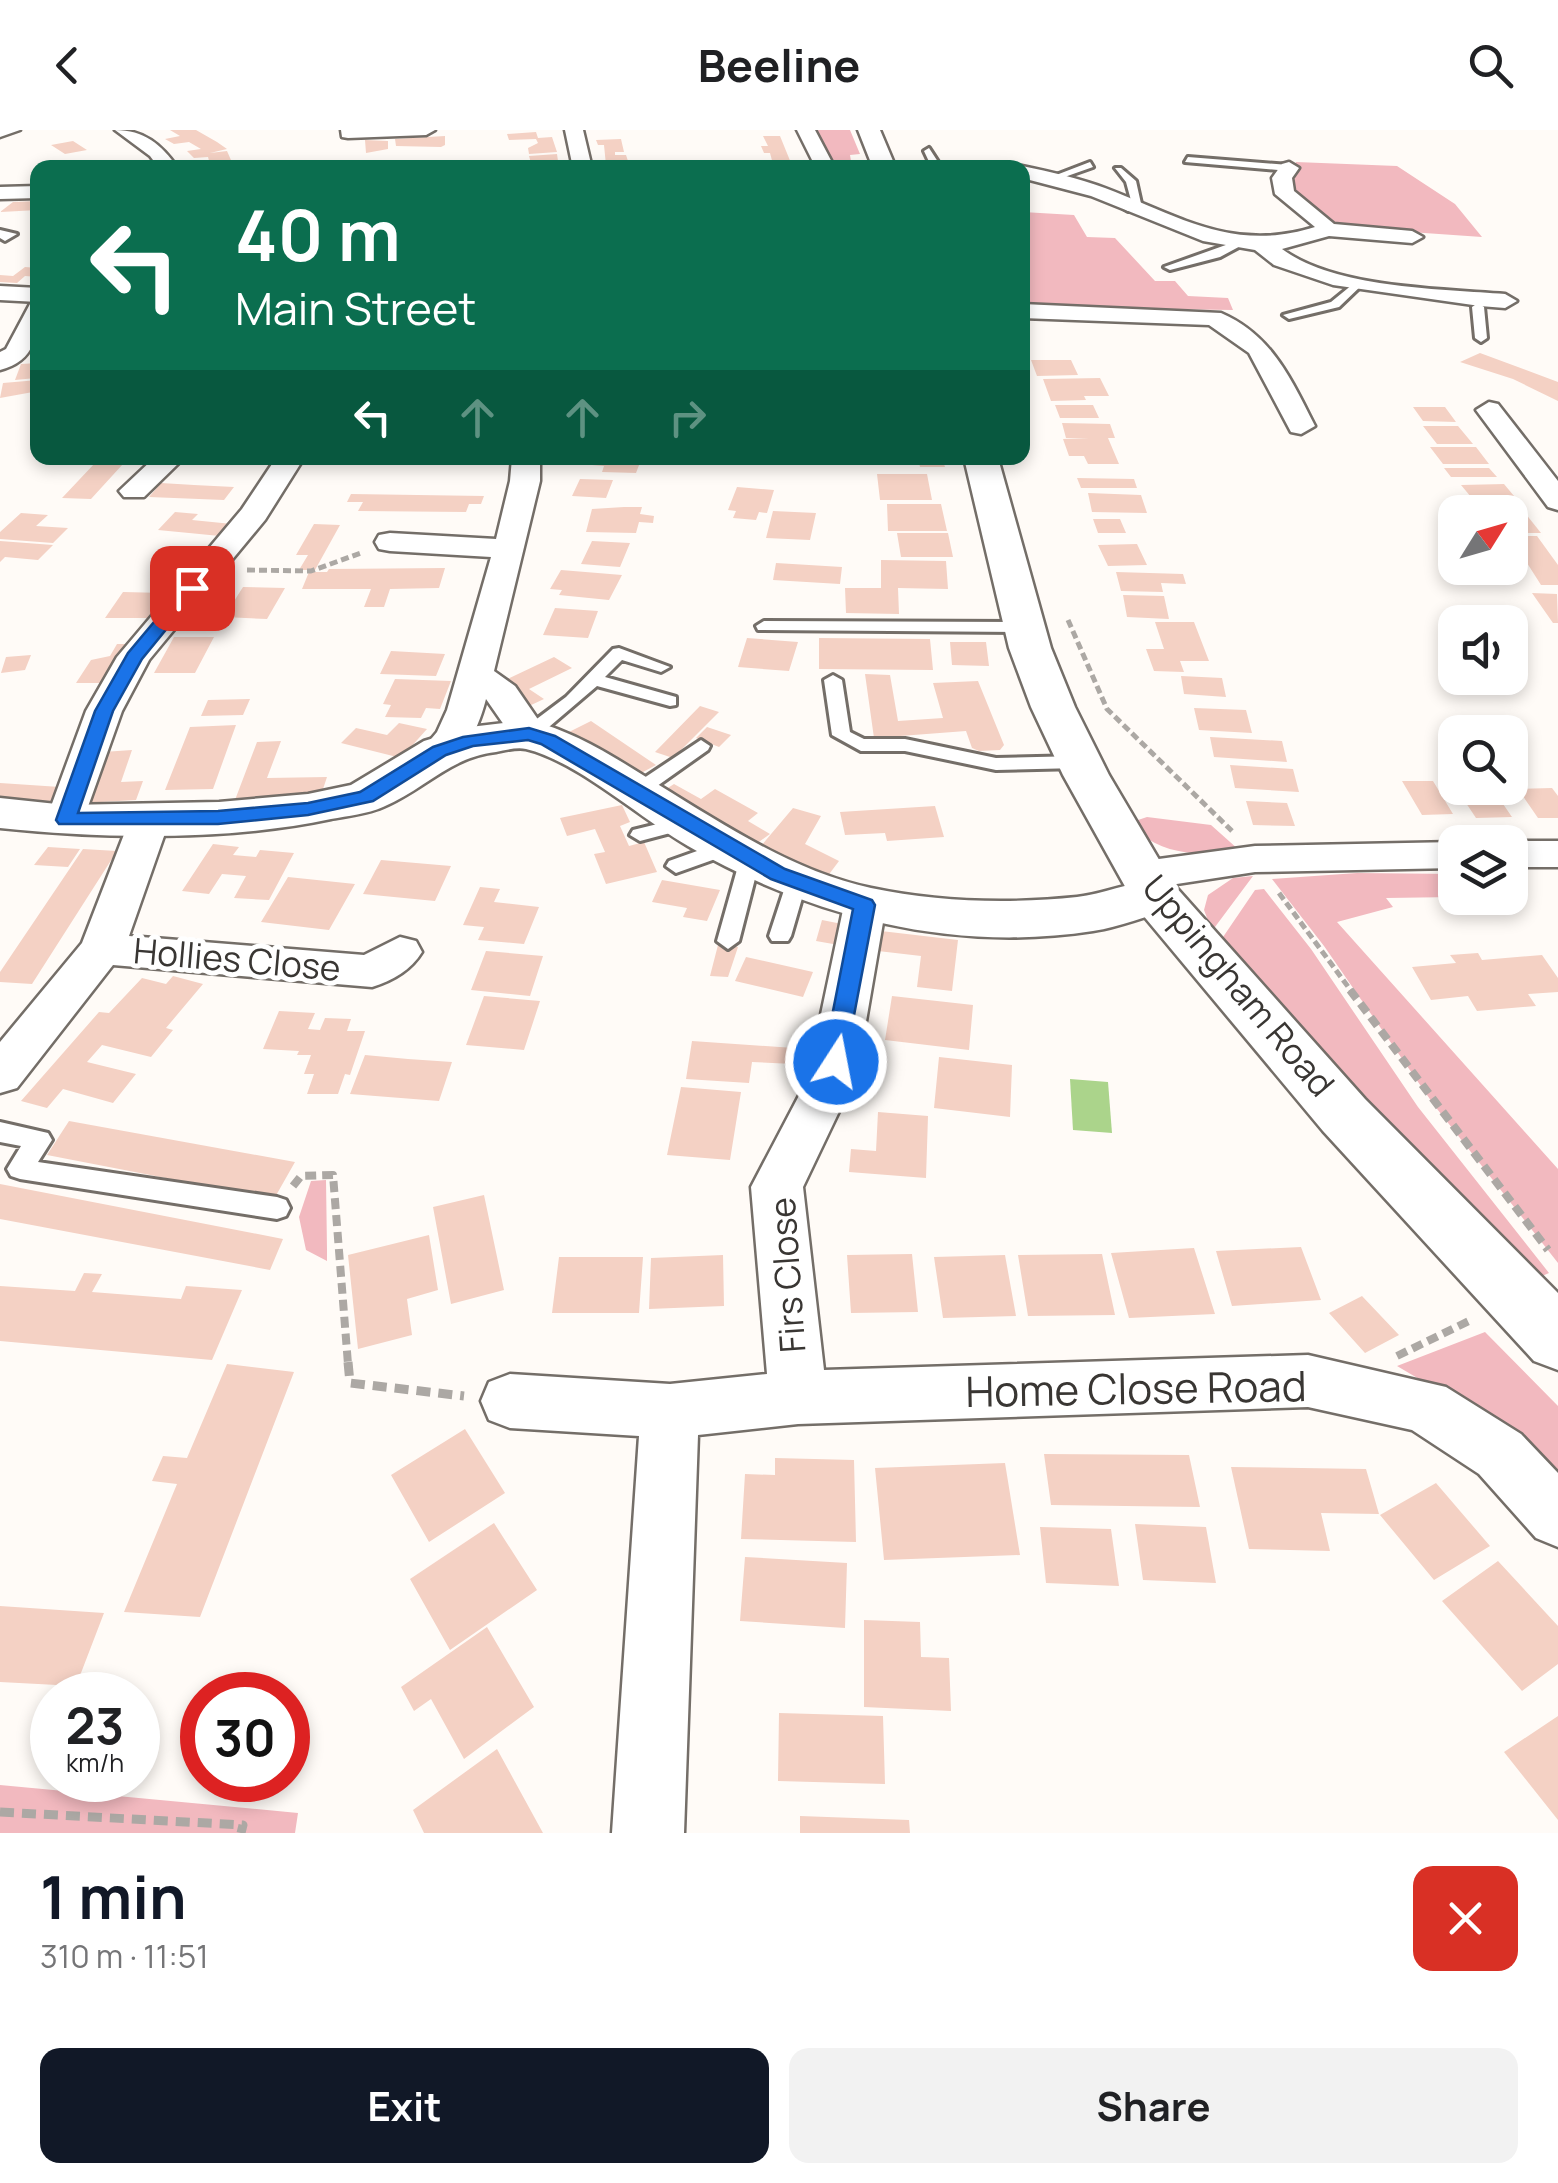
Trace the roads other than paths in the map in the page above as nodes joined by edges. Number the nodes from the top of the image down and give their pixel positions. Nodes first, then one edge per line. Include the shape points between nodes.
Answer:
1 (12, 130) edge
2 (426, 130) edge
3 (574, 130) edge
4 (806, 130) edge
5 (869, 130) edge
6 (126, 131) edge
7 (0, 132) edge
8 (348, 132) dead end
9 (929, 151) dead end
10 (162, 160) edge
11 (581, 160) edge
12 (822, 160) edge
13 (882, 160) edge
14 (933, 160) edge
15 (1188, 160) dead end
16 (1090, 165) dead end
17 (1118, 170) dead end
18 (1288, 170) junction
19 (1030, 173) edge
20 (1312, 174) dead end
21 (1056, 176) junction
22 (0, 192) edge
23 (30, 192) edge
24 (1128, 208) junction
25 (1328, 230) junction
26 (1412, 237) dead end
27 (1252, 245) junction
28 (1170, 267) dead end
29 (1358, 283) junction
30 (0, 293) edge
31 (30, 295) edge
32 (1505, 301) dead end
33 (1478, 302) junction
34 (1030, 311) edge
35 (1289, 315) dead end
36 (30, 325) edge
37 (1481, 338) dead end
38 (0, 362) edge
39 (1488, 410) dead end
40 (1301, 426) dead end
41 (162, 465) edge
42 (174, 465) edge
43 (286, 465) edge
44 (526, 465) edge
45 (984, 465) edge
46 (196, 472) dead end
47 (134, 491) dead end
48 (1558, 500) edge
49 (390, 542) road end
50 (507, 549) junction
51 (764, 626) dead end
52 (1026, 627) junction
53 (661, 666) dead end
54 (473, 673) junction
55 (593, 678) junction
56 (833, 680) dead end
57 (670, 701) dead end
58 (529, 734) junction
59 (701, 746) dead end
60 (440, 751) junction
61 (1080, 762) junction
62 (0, 813) edge
63 (150, 819) junction
64 (66, 820) junction
65 (686, 837) junction
66 (1438, 854) edge
67 (1528, 854) edge
68 (1558, 854) edge
69 (797, 881) junction
70 (1149, 885) junction
71 (864, 905) junction
72 (780, 936) dead end
73 (728, 940) dead end
74 (102, 949) junction
75 (382, 972) dead end
76 (0, 1075) edge
77 (0, 1132) edge
78 (277, 1208) road end
79 (1538, 1319) edge
80 (798, 1398) junction
81 (510, 1401) road end
82 (670, 1411) junction
83 (1558, 1517) edge
84 (648, 1833) edge

1 - 7 street
2 - 8 street
3 - 11 street
4 - 12 street
5 - 13 main road
6 - 10 street
9 - 14 lane
15 - 18 lane
16 - 21 lane
17 - 24 lane via 1131,181 1138,206
18 - 20 street
18 - 25 street via 1285,194
19 - 21 street
21 - 24 street
22 - 23 street
24 - 27 street
25 - 26 street
25 - 27 street via 1280,246
27 - 28 lane
27 - 29 street
29 - 33 street
29 - 35 lane via 1335,305
30 - 31 street
32 - 33 street
33 - 37 lane
34 - 40 street via 1213,318 1238,326 1261,349
36 - 38 street via 16,354
39 - 48 street
41 - 47 street
42 - 46 street
43 - 64 street via 254,514 134,657 104,711
44 - 50 street
45 - 52 main road, Uppingham Road
49 - 50 street
50 - 54 street
51 - 52 lane
52 - 61 main road, Uppingham Road
53 - 55 lane via 619,653
54 - 58 street via 502,694
54 - 60 street via 454,736
55 - 57 lane
55 - 58 lane
56 - 61 lane via 842,735 860,745 906,745 996,764
58 - 60 main road
58 - 65 main road via 577,754
59 - 65 lane
60 - 63 main road via 366,796 308,809
61 - 70 main road, Uppingham Road
62 - 64 main road
63 - 64 main road
63 - 74 street
65 - 69 main road
65 - 73 lane
66 - 70 street via 1255,859
67 - 68 street
69 - 71 main road
69 - 72 lane
70 - 71 main road via 1096,913 1014,921
70 - 79 main road, Uppingham Road via 1344,1115
71 - 80 street, Firs Close via 828,1081 777,1187
74 - 75 street, Hollies Close
74 - 76 street
77 - 78 lane via 38,1140 20,1169
80 - 82 street, Home Close Road
80 - 83 street, Home Close Road via 1308,1380 1425,1406 1500,1454
81 - 82 street, Home Close Road
82 - 84 street

